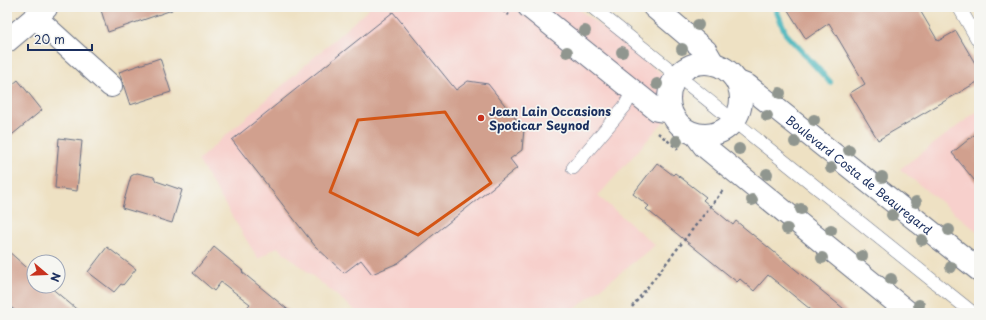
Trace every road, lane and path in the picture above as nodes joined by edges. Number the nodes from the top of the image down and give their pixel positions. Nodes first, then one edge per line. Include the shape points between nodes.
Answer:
1 (529, 7) edge
2 (592, 7) edge
3 (654, 7) edge
4 (959, 7) edge
5 (41, 12) edge
6 (7, 41) edge
7 (979, 42) edge
8 (713, 63) junction
9 (678, 74) junction
10 (738, 82) junction
11 (111, 86) dead end
12 (633, 91) junction
13 (670, 112) junction
14 (734, 121) junction
15 (696, 135) junction
16 (573, 168) dead end
17 (726, 188) dead end
18 (979, 270) edge
19 (632, 307) dead end
20 (909, 313) edge
21 (973, 313) edge

1 - 12 street
2 - 9 lane
3 - 8 street, Boulevard Costa de Beauregard via 706,51
4 - 7 lane
5 - 6 street
5 - 11 street
8 - 9 street via 700,62 688,66
8 - 10 street, Boulevard Costa de Beauregard via 728,70
9 - 13 street via 669,92
9 - 14 lane
10 - 14 street via 741,95 740,109
10 - 18 street, Boulevard Costa de Beauregard via 748,86
12 - 13 street via 657,110
12 - 16 lane via 625,106
13 - 15 street via 680,127
14 - 15 street via 724,131 710,136
14 - 21 lane
15 - 20 street via 704,146
17 - 19 path

